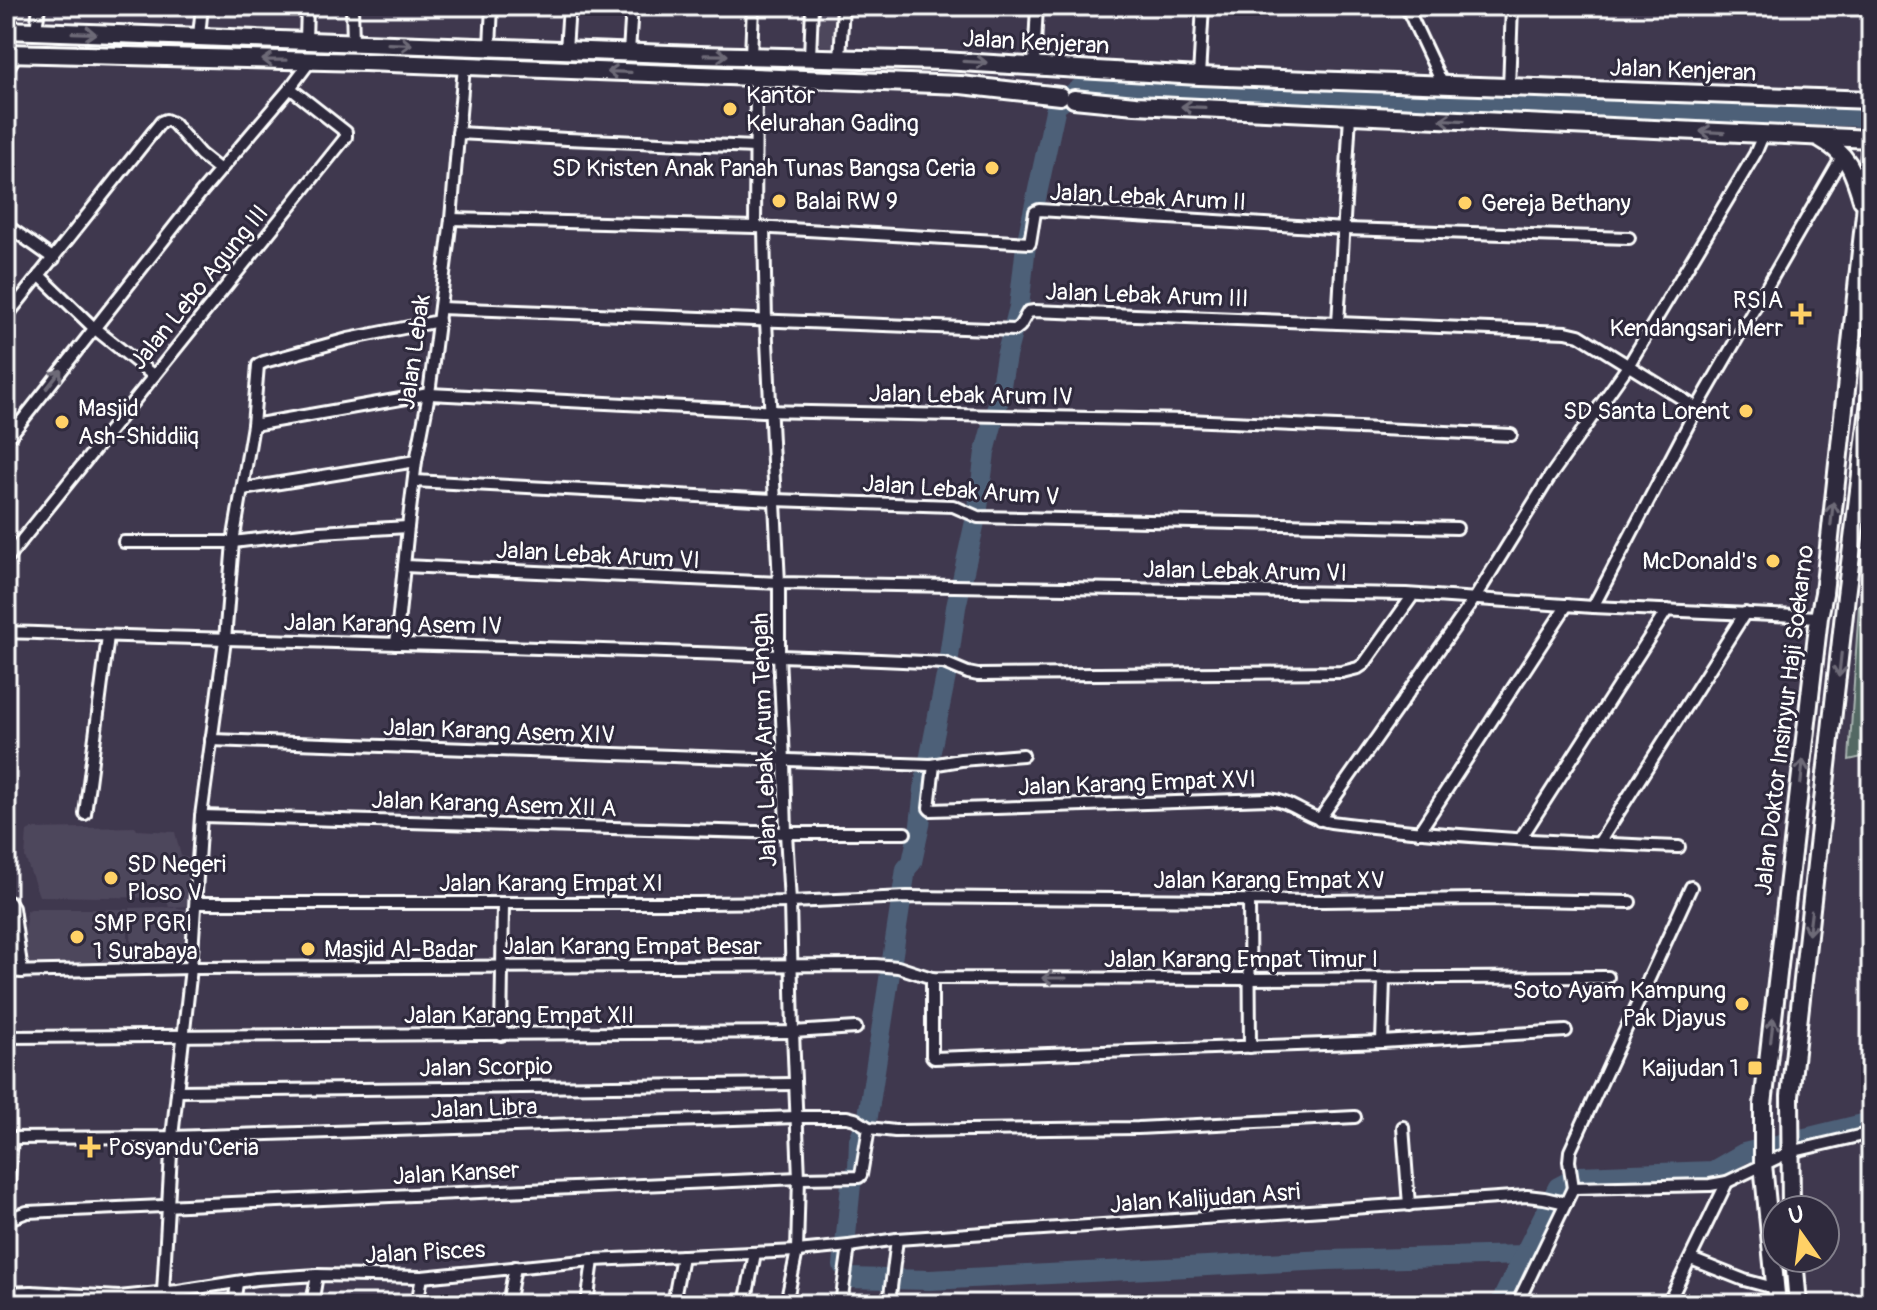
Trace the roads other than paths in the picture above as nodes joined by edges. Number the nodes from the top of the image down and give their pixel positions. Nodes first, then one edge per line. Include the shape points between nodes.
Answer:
1 (39, 6) edge
2 (202, 6) edge
3 (307, 6) edge
4 (352, 6) edge
5 (492, 6) edge
6 (569, 6) edge
7 (632, 6) edge
8 (753, 6) edge
9 (812, 6) edge
10 (843, 6) edge
11 (1037, 6) edge
12 (1203, 6) edge
13 (1406, 6) edge
14 (1512, 6) edge
15 (6, 30) edge
16 (36, 31) junction
17 (199, 36) junction
18 (306, 41) junction
19 (353, 42) junction
20 (490, 47) junction
21 (566, 50) junction
22 (629, 52) junction
23 (12, 53) edge
24 (660, 53) junction
25 (687, 54) junction
26 (751, 56) junction
27 (810, 57) junction
28 (840, 58) junction
29 (311, 60) junction
30 (1034, 65) junction
31 (464, 66) junction
32 (6, 71) edge
33 (658, 74) junction
34 (687, 75) junction
35 (1199, 76) junction
36 (756, 78) junction
37 (1443, 85) junction
38 (290, 88) junction
39 (1509, 88) junction
40 (1871, 100) edge
41 (1350, 115) junction
42 (458, 133) junction
43 (1763, 135) junction
44 (1818, 137) junction
45 (1871, 140) edge
46 (755, 147) junction
47 (1843, 155) junction
48 (220, 170) junction
49 (1865, 214) junction
50 (451, 219) junction
51 (6, 225) edge
52 (759, 228) junction
53 (1345, 229) junction
54 (1629, 238) dead end
55 (54, 259) junction
56 (39, 275) junction
57 (440, 308) junction
58 (6, 317) edge
59 (439, 321) junction
60 (766, 321) junction
61 (1338, 323) junction
62 (94, 328) junction
63 (1628, 366) junction
64 (154, 376) junction
65 (1871, 393) edge
66 (429, 394) junction
67 (1697, 408) junction
68 (771, 411) junction
69 (253, 425) junction
70 (1511, 435) dead end
71 (6, 441) edge
72 (416, 461) junction
73 (414, 481) junction
74 (243, 489) junction
75 (774, 500) junction
76 (408, 527) junction
77 (1457, 528) dead end
78 (124, 542) dead end
79 (233, 542) junction
80 (6, 560) edge
81 (404, 566) junction
82 (779, 583) junction
83 (1824, 593) junction
84 (1413, 595) junction
85 (1846, 596) junction
86 (1475, 598) junction
87 (1567, 605) junction
88 (1593, 607) junction
89 (1667, 610) junction
90 (1745, 613) junction
91 (1819, 617) junction
92 (1845, 618) junction
93 (7, 632) edge
94 (108, 636) junction
95 (225, 640) junction
96 (396, 644) junction
97 (6, 650) edge
98 (779, 655) junction
99 (211, 740) junction
100 (1023, 755) dead end
101 (784, 761) junction
102 (929, 765) junction
103 (85, 814) dead end
104 (201, 816) junction
105 (1319, 820) junction
106 (1419, 832) junction
107 (786, 833) junction
108 (905, 833) dead end
109 (1521, 838) junction
110 (1599, 843) junction
111 (1679, 847) dead end
112 (1691, 887) dead end
113 (902, 898) joint
114 (1249, 900) junction
115 (6, 902) edge
116 (790, 902) junction
117 (1630, 902) dead end
118 (196, 903) junction
119 (503, 904) junction
120 (792, 965) junction
121 (501, 966) junction
122 (887, 966) joint
123 (191, 968) junction
124 (6, 972) edge
125 (22, 972) junction
126 (1608, 977) dead end
127 (932, 978) junction
128 (1249, 979) junction
129 (1384, 979) junction
130 (856, 1028) dead end
131 (1566, 1031) dead end
132 (793, 1032) junction
133 (501, 1035) junction
134 (6, 1037) edge
135 (182, 1037) junction
136 (1382, 1042) junction
137 (1250, 1047) junction
138 (795, 1084) junction
139 (178, 1091) junction
140 (797, 1117) junction
141 (1355, 1117) dead end
142 (865, 1125) junction
143 (1403, 1127) dead end
144 (1871, 1133) edge
145 (172, 1137) junction
146 (9, 1138) edge
147 (1790, 1143) junction
148 (1763, 1160) junction
149 (799, 1178) junction
150 (1727, 1182) junction
151 (1573, 1185) junction
152 (1791, 1194) edge
153 (1562, 1202) junction
154 (1409, 1205) junction
155 (166, 1206) junction
156 (6, 1219) edge
157 (897, 1239) junction
158 (845, 1246) junction
159 (797, 1251) junction
160 (755, 1253) junction
161 (682, 1256) junction
162 (1691, 1259) junction
163 (593, 1260) junction
164 (515, 1267) junction
165 (1795, 1274) edge
166 (317, 1275) junction
167 (422, 1277) junction
168 (237, 1283) junction
169 (178, 1291) junction
170 (31, 1292) junction
171 (163, 1292) junction
172 (6, 1293) edge
173 (1776, 1296) edge
174 (119, 1301) edge
175 (30, 1304) edge
176 (176, 1304) edge
177 (234, 1304) edge
178 (312, 1304) edge
179 (417, 1304) edge
180 (508, 1304) edge
181 (587, 1304) edge
182 (673, 1304) edge
183 (745, 1304) edge
184 (786, 1304) edge
185 (841, 1304) edge
186 (889, 1304) edge
187 (1517, 1304) edge
188 (1668, 1304) edge
189 (1798, 1304) edge

1 - 16 street
2 - 17 street
3 - 18 street
4 - 19 street
5 - 20 street
6 - 21 street
7 - 22 street
8 - 26 street
9 - 27 street
10 - 28 street
11 - 30 street
12 - 35 street
13 - 37 street
14 - 39 street
15 - 16 main road, Jalan Kenjeran
16 -> 17 main road, Jalan Kenjeran
17 - 18 main road, Jalan Kenjeran
18 - 19 main road, Jalan Kenjeran
19 -> 20 main road, Jalan Kenjeran
20 - 21 main road, Jalan Kenjeran
21 - 22 main road, Jalan Kenjeran
22 - 24 main road, Jalan Kenjeran
29 -> 23 main road, Jalan Kenjeran
23 - 32 street
24 - 25 main road, Jalan Kenjeran
24 - 33 main road
25 -> 26 main road, Jalan Kenjeran
25 - 34 main road
26 - 27 main road, Jalan Kenjeran
27 - 28 main road, Jalan Kenjeran
28 -> 30 main road, Jalan Kenjeran
29 - 31 main road, Jalan Kenjeran
29 - 38 street
30 - 35 main road, Jalan Kenjeran
33 -> 31 main road, Jalan Kenjeran
31 - 42 street, Jalan Lebak
33 - 34 main road, Jalan Kenjeran
34 - 36 main road, Jalan Kenjeran
35 - 37 main road, Jalan Kenjeran
41 -> 36 main road, Jalan Kenjeran via 1135,105 961,85
36 - 46 street, Jalan Lebak Arum Tengah
37 - 39 main road, Jalan Kenjeran
38 - 48 street
38 - 64 street, Jalan Lebo Agung III via 346,137
39 - 40 main road, Jalan Kenjeran
43 -> 41 main road, Jalan Kenjeran
41 - 53 street
42 - 46 street
42 - 50 street, Jalan Lebak
43 - 44 main road, Jalan Kenjeran
43 - 63 street
44 - 45 main road, Jalan Kenjeran
44 - 47 main road
45 - 49 main road, Jalan Doktor Insinyur Haji Soekarno
46 - 52 street, Jalan Lebak Arum Tengah
47 - 49 main road via 1856,177
47 - 67 street
48 - 55 street via 173,123 161,122
48 - 62 street
83 -> 49 main road, Jalan Doktor Insinyur Haji Soekarno
50 - 52 street, Jalan Lebak Arum II
50 - 57 street, Jalan Lebak
51 - 55 street
52 - 53 street, Jalan Lebak Arum II via 1031,242 1039,210
52 - 60 street, Jalan Lebak Arum Tengah
53 - 54 street, Jalan Lebak Arum II
53 - 61 street
55 - 56 street
56 - 58 street
56 - 62 street
57 - 59 street, Jalan Lebak
57 - 60 street, Jalan Lebak Arum III
59 - 66 street, Jalan Lebak
59 - 69 street via 260,363
60 - 61 street, Jalan Lebak Arum III via 1012,330 1031,311
60 - 68 street, Jalan Lebak Arum Tengah
61 - 63 street, Jalan Lebak Arum III via 1571,332
62 - 64 street
71 -> 62 street
63 - 67 street, Jalan Lebak Arum III
63 - 86 street via 1549,478
64 - 80 street, Jalan Lebo Agung III
65 - 85 main road, Jalan Doktor Insinyur Haji Soekarno
66 - 68 street, Jalan Lebak Arum IV
66 - 69 street, Jalan Lebak Arum IV
66 - 72 street, Jalan Lebak
67 - 88 street
68 - 70 street, Jalan Lebak Arum IV via 1187,420
68 - 75 street, Jalan Lebak Arum Tengah
69 - 74 street
72 - 73 street, Jalan Lebak
72 - 74 street
73 - 75 street, Jalan Lebak Arum V
73 - 76 street, Jalan Lebak
74 - 79 street
75 - 77 street, Jalan Lebak Arum V via 953,506 976,516
75 - 82 street, Jalan Lebak Arum Tengah
76 - 79 street
76 - 81 street, Jalan Lebak
78 - 79 street
79 - 95 street
81 - 82 street, Jalan Lebak Arum VI
81 - 96 street, Jalan Lebak
82 - 84 street, Jalan Lebak Arum VI
82 - 98 street, Jalan Lebak Arum Tengah
83 - 85 main road via 1833,601
83 - 91 main road, Jalan Doktor Insinyur Haji Soekarno
84 - 86 street, Jalan Lebak Arum VI
84 - 98 street via 1364,664 1342,672 978,675 947,664
85 - 92 main road, Jalan Doktor Insinyur Haji Soekarno
86 - 87 street, Jalan Lebak Arum VI
86 - 105 street
87 - 88 street, Jalan Lebak Arum VI
87 - 106 street
88 - 89 street, Jalan Lebak Arum VI
89 - 90 street, Jalan Lebak Arum VI
89 - 109 street
90 - 91 street, Jalan Lebak Arum VI
90 - 110 street
91 - 92 main road via 1836,611
148 -> 91 main road, Jalan Doktor Insinyur Haji Soekarno via 1763,1105
92 -> 147 main road, Jalan Doktor Insinyur Haji Soekarno via 1790,1096
93 - 94 street, Jalan Karang Asem IV
93 - 97 street
94 - 95 street, Jalan Karang Asem IV
94 - 103 street
95 - 96 street, Jalan Karang Asem IV
95 - 99 street
96 - 98 street, Jalan Karang Asem IV
98 - 101 street, Jalan Lebak Arum Tengah
99 - 101 street, Jalan Karang Asem XIV
99 - 104 street
100 - 102 street
101 - 102 street
101 - 107 street, Jalan Lebak Arum Tengah
102 - 105 street, Jalan Karang Empat XVI via 931,810 1269,799 1287,802
104 - 107 street, Jalan Karang Asem XII A
104 - 118 street
105 - 106 street, Jalan Karang Empat XVI
106 - 109 street, Jalan Karang Empat XVI
107 - 108 street, Jalan Karang Asem XII A
107 - 116 street, Jalan Lebak Arum Tengah
109 - 110 street, Jalan Karang Empat XVI
110 - 111 street, Jalan Karang Empat XVI
112 - 151 street via 1570,1151
113 - 114 street, Jalan Karang Empat XV
113 - 116 street, Jalan Karang Empat XI
114 - 117 street, Jalan Karang Empat XV
114 - 128 street
115 - 125 street via 13,908
116 - 119 street, Jalan Karang Empat XI
116 - 120 street, Jalan Lebak Arum Tengah
118 - 119 street, Jalan Karang Empat XI
118 - 123 street
119 - 121 street
120 - 121 street, Jalan Karang Empat Besar
120 - 122 street, Jalan Karang Empat Besar
120 - 132 street, Jalan Lebak Arum Tengah
121 - 123 street, Jalan Karang Empat Besar
121 - 133 street
122 - 127 street, Jalan Karang Empat Timur I
123 - 125 street, Jalan Karang Empat Besar
123 - 135 street
124 - 125 street, Jalan Karang Empat Besar
126 - 129 street, Jalan Karang Empat Timur I
128 -> 127 street, Jalan Karang Empat Timur I
127 - 137 street via 934,1058
128 - 129 street, Jalan Karang Empat Timur I
128 - 137 street
129 - 136 street
130 - 132 street, Jalan Karang Empat XII
131 - 136 street
132 - 133 street, Jalan Karang Empat XII
132 - 138 street, Jalan Lebak Arum Tengah
133 - 135 street, Jalan Karang Empat XII
134 - 135 street, Jalan Karang Empat XII
135 - 139 street
136 - 137 street
138 - 139 street, Jalan Scorpio
138 - 140 street, Jalan Lebak Arum Tengah
139 - 145 street
140 - 142 street, Jalan Libra via 847,1117
140 - 145 street, Jalan Libra
140 - 149 street, Jalan Lebak Arum Tengah
141 - 142 street, Jalan Libra via 1138,1128 895,1131
142 - 149 street, Jalan Kanser via 861,1175
143 - 154 street
144 - 147 street
145 - 146 street, Jalan Libra
145 - 155 street
146 - 156 street
147 - 148 street
147 - 152 main road, Jalan Doktor Insinyur Haji Soekarno
148 - 150 street
148 - 173 main road, Jalan Doktor Insinyur Haji Soekarno
149 - 155 street, Jalan Kanser
149 - 159 street, Jalan Lebak Arum Tengah
150 - 151 street
150 - 162 street
151 - 153 street
153 - 154 street, Jalan Kalijudan Asri via 1527,1196
153 - 187 street
154 - 157 street, Jalan Kalijudan Asri
155 - 156 street, Jalan Kanser via 27,1212
155 - 171 street
157 - 158 street, Jalan Kalijudan Asri
157 - 186 street
158 - 159 street, Jalan Pisces
158 - 185 street
159 - 160 street, Jalan Pisces
159 - 184 street, Jalan Lebak Arum Tengah
160 - 161 street, Jalan Pisces
160 - 183 street
161 - 163 street, Jalan Pisces
161 - 182 street
162 - 173 street
162 - 188 street
163 - 164 street, Jalan Pisces
163 - 181 street
164 - 167 street, Jalan Pisces
164 - 180 street
165 - 189 main road
166 - 167 street, Jalan Pisces
166 - 168 street, Jalan Pisces
166 - 178 street
167 - 179 street
168 - 169 street, Jalan Pisces
168 - 177 street
169 - 171 street, Jalan Pisces
169 - 176 street
170 - 172 street, Jalan Pisces
170 - 174 street, Jalan Pisces
170 - 175 street
171 - 174 street, Jalan Pisces

